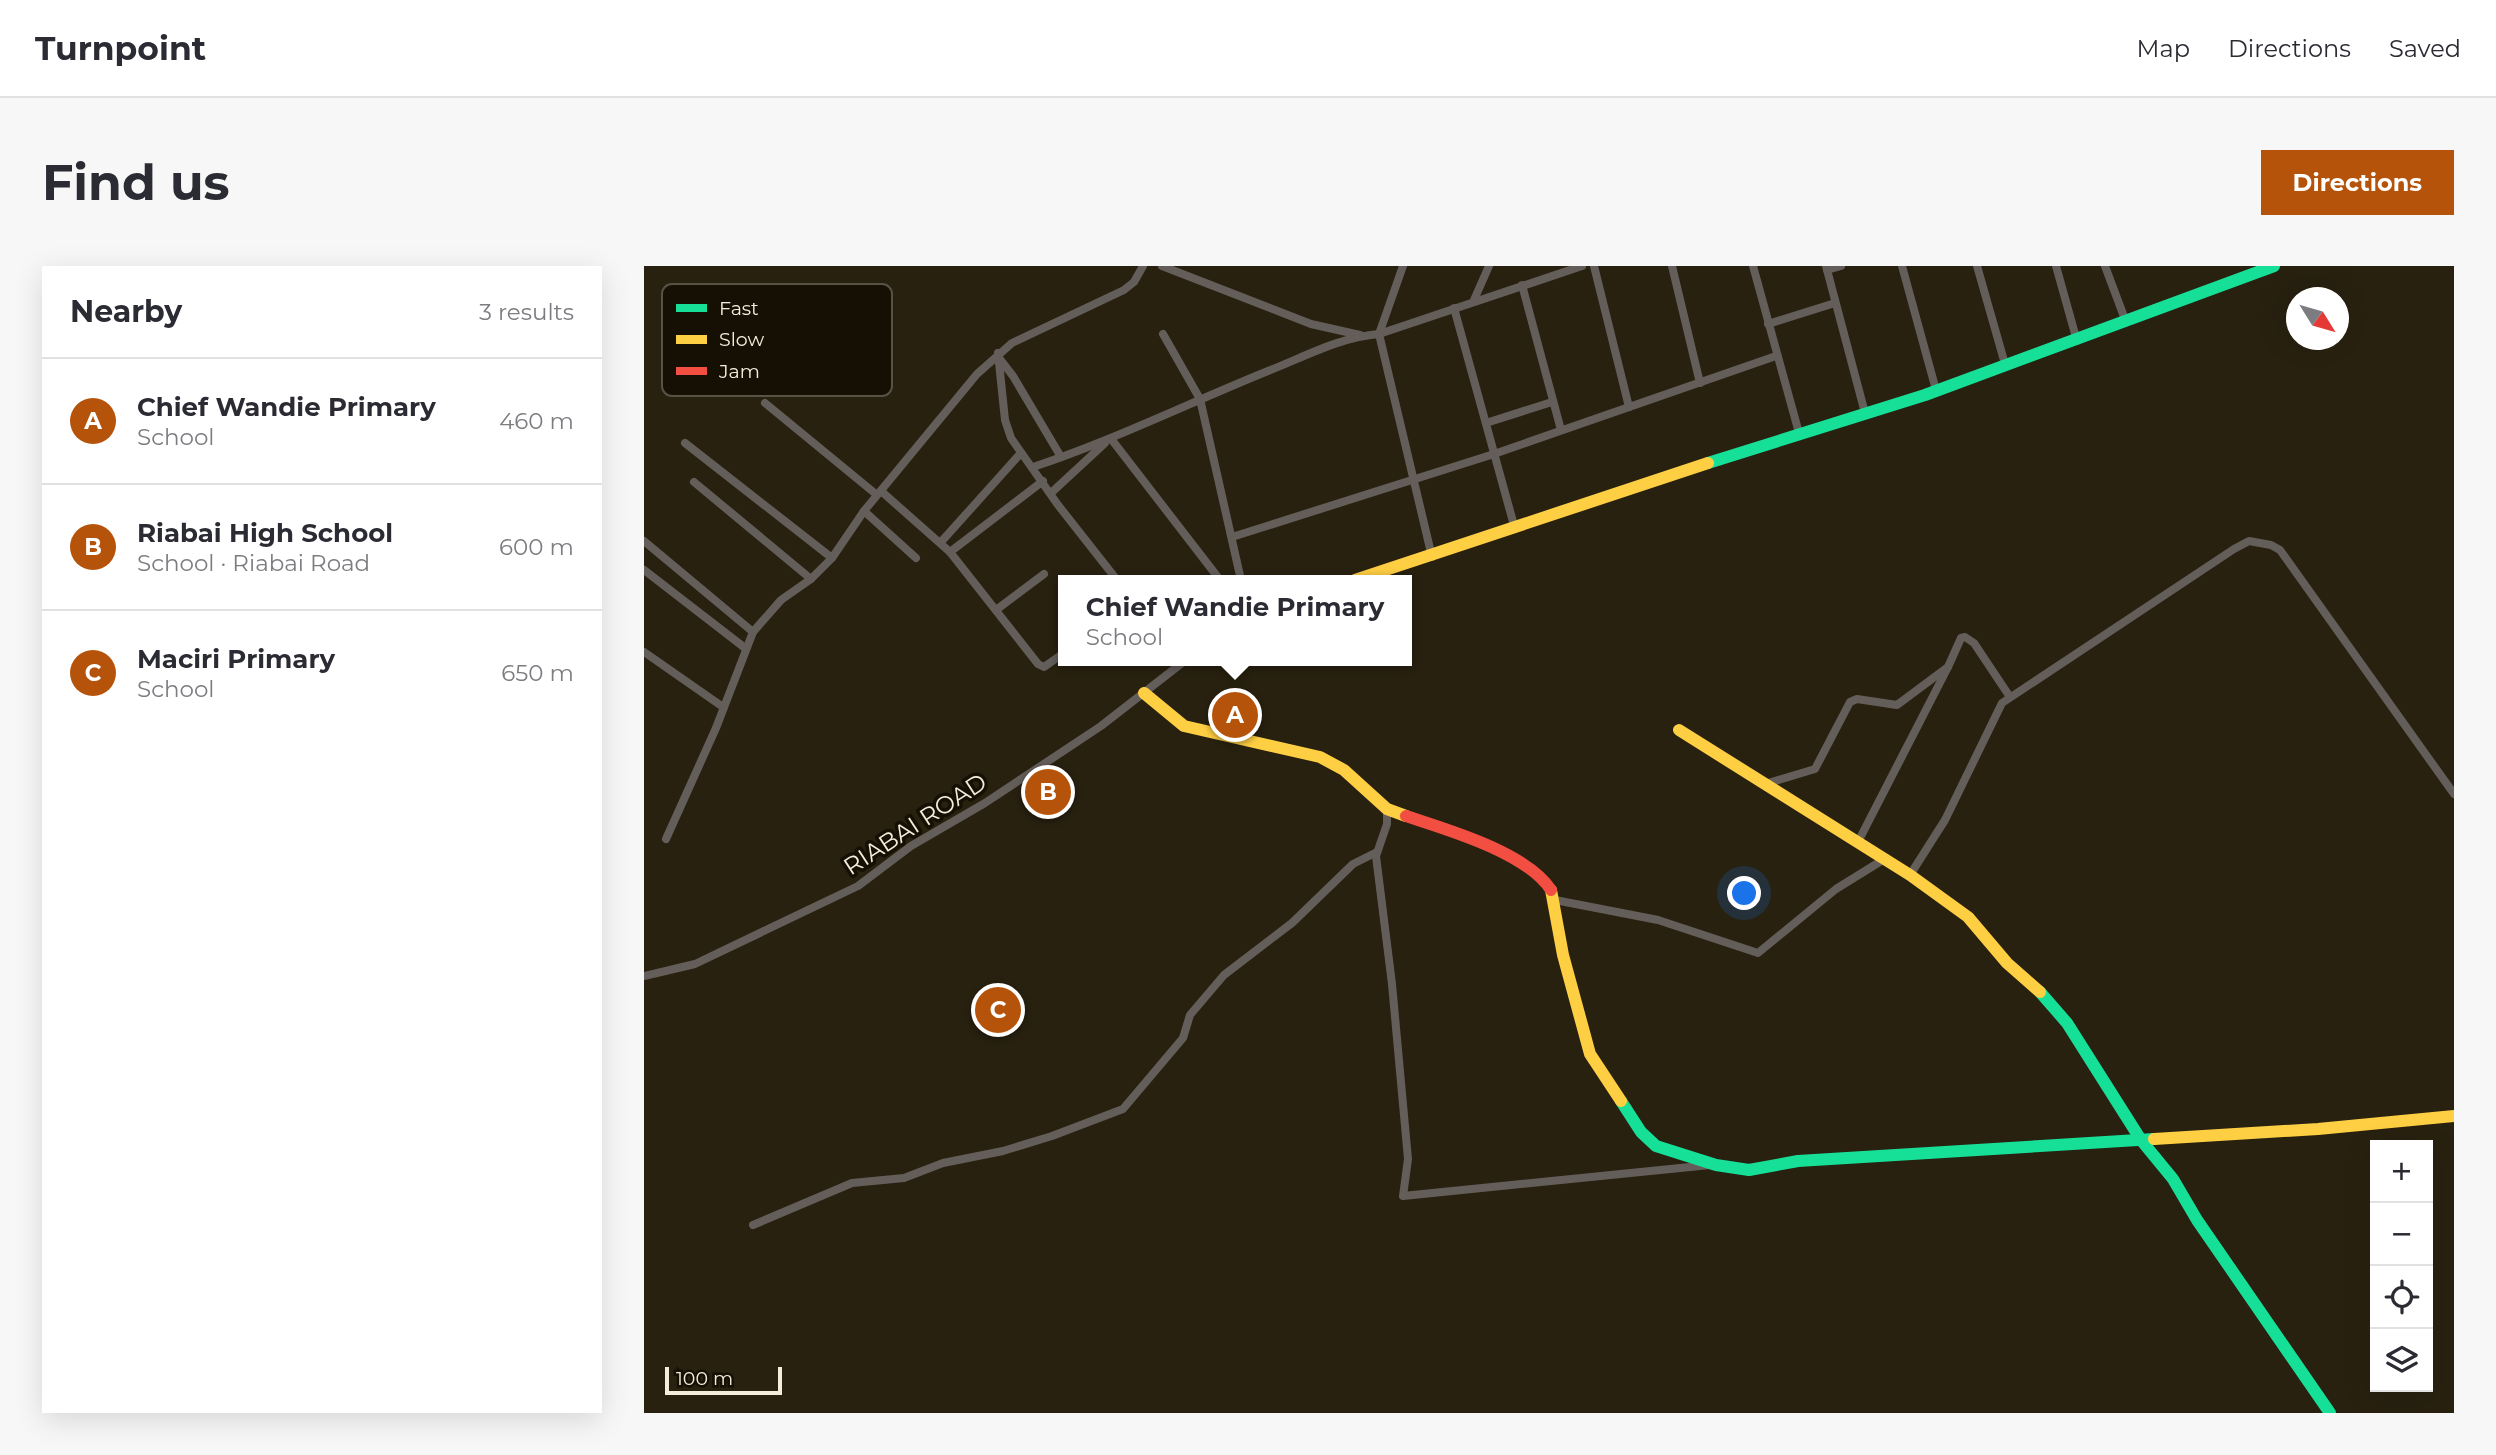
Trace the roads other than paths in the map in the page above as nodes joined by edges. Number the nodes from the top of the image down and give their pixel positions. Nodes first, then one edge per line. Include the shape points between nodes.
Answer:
1 (1143, 266) edge
2 (1162, 266) edge
3 (1403, 266) edge
4 (1489, 266) edge
5 (1582, 266) edge
6 (1594, 266) edge
7 (1672, 266) edge
8 (1753, 266) edge
9 (1841, 266) edge
10 (1902, 266) edge
11 (1977, 266) edge
12 (2056, 266) edge
13 (2105, 266) edge
14 (2274, 266) edge
15 (1826, 268) edge
16 (1560, 269) edge
17 (1522, 285) junction
18 (1474, 300) junction
19 (1835, 303) junction
20 (1454, 308) junction
21 (2126, 322) junction
22 (1768, 324) junction
23 (1163, 334) dead end
24 (1379, 334) junction
25 (1360, 335) junction
26 (2077, 341) junction
27 (998, 356) junction
28 (1776, 356) junction
29 (2005, 364) junction
30 (1700, 383) junction
31 (1936, 390) junction
32 (1200, 399) junction
33 (1552, 402) junction
34 (765, 403) dead end
35 (1629, 407) junction
36 (1865, 412) junction
37 (1486, 423) junction
38 (1561, 430) junction
39 (1798, 433) junction
40 (1109, 441) junction
41 (685, 443) dead end
42 (1021, 453) junction
43 (1494, 454) junction
44 (1061, 457) junction
45 (1033, 467) junction
46 (1043, 481) junction
47 (1413, 481) junction
48 (694, 482) dead end
49 (879, 493) junction
50 (1051, 493) junction
51 (864, 511) junction
52 (1515, 529) junction
53 (1232, 537) junction
54 (644, 541) edge
55 (941, 542) junction
56 (950, 552) junction
57 (1432, 557) junction
58 (832, 558) junction
59 (916, 558) dead end
60 (644, 570) edge
61 (1044, 574) dead end
62 (1113, 575) edge
63 (1216, 575) edge
64 (1240, 575) edge
65 (1372, 575) edge
66 (811, 579) junction
67 (996, 610) junction
68 (753, 632) junction
69 (745, 648) junction
70 (644, 652) edge
71 (1058, 656) edge
72 (1177, 666) edge
73 (1948, 667) junction
74 (1144, 693) junction
75 (2010, 697) junction
76 (723, 707) junction
77 (1679, 730) dead end
78 (1765, 785) junction
79 (2454, 794) edge
80 (1387, 808) junction
81 (666, 839) dead end
82 (1859, 840) junction
83 (1377, 852) junction
84 (1886, 858) junction
85 (1910, 875) junction
86 (1555, 900) junction
87 (644, 976) edge
88 (2454, 1116) edge
89 (2141, 1140) junction
90 (1716, 1165) junction
91 (753, 1225) dead end
92 (2330, 1413) edge

1 - 27 street via 1124,290 1052,323
2 - 25 street via 1311,324
3 - 24 street
4 - 18 street
5 - 16 street
6 - 35 street
7 - 30 street
8 - 22 street
9 - 15 street
10 - 31 street
11 - 29 street
12 - 26 street
13 - 21 street
14 - 21 street
15 - 19 street
16 - 17 street
17 - 18 street
17 - 33 street
18 - 20 street
19 - 22 street
19 - 36 street
20 - 24 street
20 - 37 street
21 - 26 street
22 - 28 street
23 - 32 street
24 - 25 street
24 - 47 street
25 - 32 street
26 - 29 street
27 - 42 street via 1005,420
27 - 44 street
27 - 49 street via 977,374
28 - 30 street
28 - 39 street
29 - 31 street
30 - 35 street
31 - 36 street
32 - 40 street
32 - 53 street
33 - 37 street
33 - 38 street
34 - 49 street
35 - 38 street
36 - 39 street
37 - 43 street
38 - 43 street
39 - 52 street
40 - 44 street
40 - 50 street
40 - 63 street
41 - 58 street
42 - 45 street
42 - 55 street
43 - 47 street
43 - 52 street
44 - 45 street
45 - 46 street
46 - 50 street
46 - 56 street
47 - 53 street
47 - 57 street
48 - 66 street
49 - 51 street
49 - 55 street
50 - 62 street
51 - 58 street
51 - 59 street
52 - 57 street
53 - 64 street
54 - 68 street
55 - 56 street
56 - 67 street
57 - 65 street
58 - 66 street
60 - 69 street
61 - 67 street
66 - 68 street via 781,600
67 - 71 street via 1041,667
68 - 69 street
69 - 76 street
70 - 76 street
72 - 74 street, RIABAI ROAD
73 - 75 street via 1961,638 1969,638
73 - 78 street via 1897,705 1853,699 1815,769
73 - 82 street
74 - 80 street via 1184,726 1320,757 1345,770
74 - 87 street, RIABAI ROAD via 985,803 911,846 858,886 695,964
75 - 79 street via 2219,558 2249,541 2271,545 2280,550
75 - 85 street via 1999,708 1945,820
76 - 81 street
77 - 78 street
78 - 82 street
80 - 83 street via 1387,824
80 - 86 street via 1468,837 1520,863 1550,887
82 - 84 street
83 - 90 street via 1408,1159 1403,1196
83 - 91 street via 1353,864 1292,923 1224,975 1190,1015 1183,1038 1123,1109 1044,1138 943,1163 904,1178 852,1183
84 - 85 street
84 - 86 street via 1836,890 1758,953 1658,920
85 - 89 street via 1968,917 2007,963 2042,994 2067,1023
86 - 90 street via 1563,955 1593,1060 1649,1140
88 - 89 street
89 - 90 street via 1804,1160 1758,1170
89 - 92 street via 2180,1189

